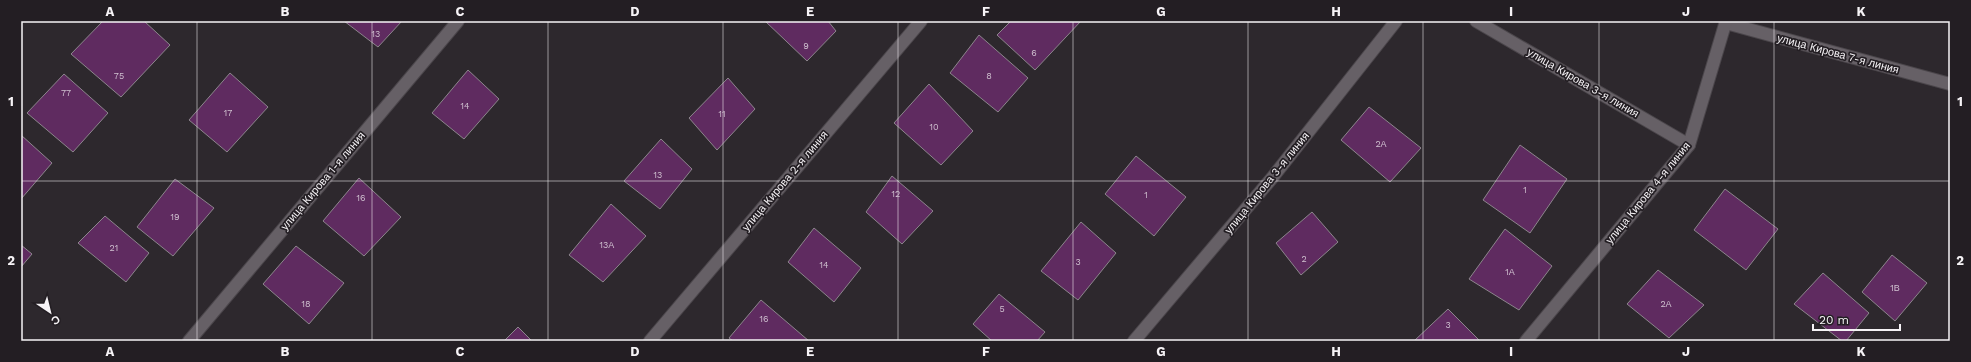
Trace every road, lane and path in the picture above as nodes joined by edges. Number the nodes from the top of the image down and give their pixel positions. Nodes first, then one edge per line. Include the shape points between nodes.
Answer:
1 (458, 21) edge
2 (921, 21) edge
3 (1396, 21) edge
4 (1476, 21) edge
5 (1726, 22) edge
6 (1950, 84) edge
7 (1689, 145) junction
8 (189, 341) edge
9 (650, 341) edge
10 (1134, 341) edge
11 (1526, 341) edge

1 - 8 street, улица Кирова 1-я линия
2 - 9 street, улица Кирова 2-я линия
3 - 10 street, улица Кирова 3-я линия via 1272,178
4 - 7 street, улица Кирова 3-я линия
5 - 6 street, улица Кирова 7-я линия
5 - 7 street, улица Кирова 4-я линия
7 - 11 street, улица Кирова 4-я линия

